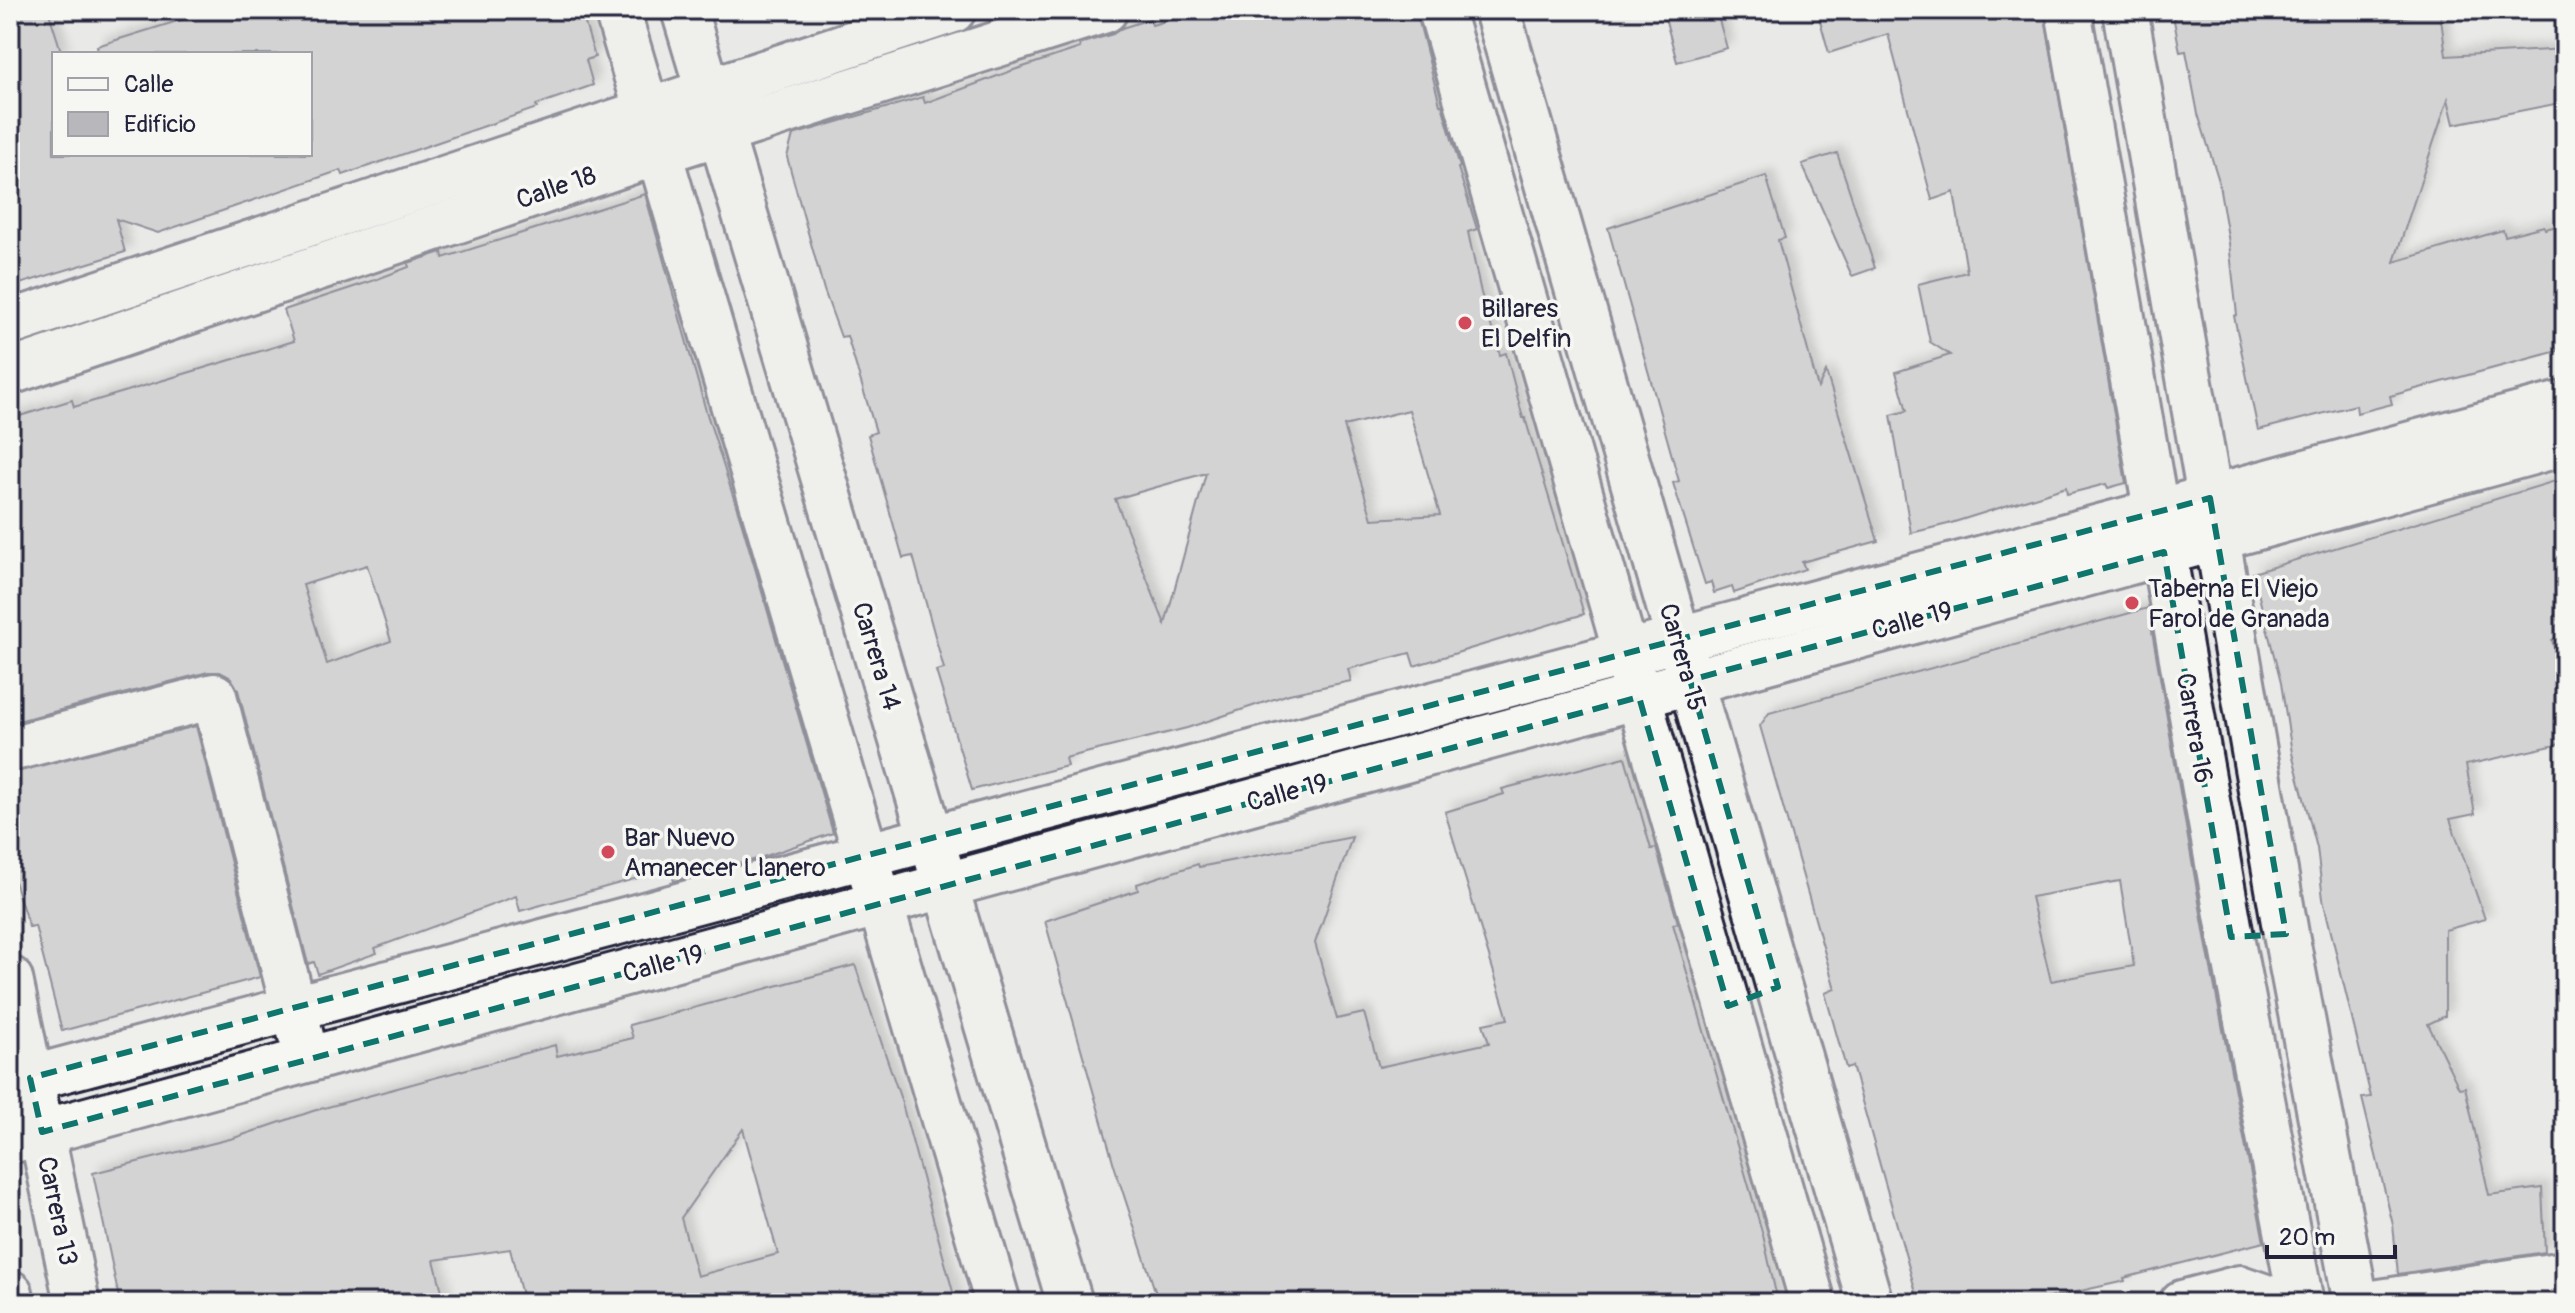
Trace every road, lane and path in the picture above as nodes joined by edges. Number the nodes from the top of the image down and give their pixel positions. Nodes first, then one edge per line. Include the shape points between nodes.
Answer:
1 (617, 10) edge
2 (684, 10) edge
3 (953, 10) edge
4 (1105, 10) edge
5 (1441, 10) edge
6 (1497, 10) edge
7 (2068, 10) edge
8 (2125, 10) edge
9 (708, 90) junction
10 (647, 111) junction
11 (720, 132) junction
12 (659, 152) junction
13 (754, 244) junction
14 (693, 266) junction
15 (10, 323) edge
16 (10, 372) edge
17 (2565, 403) edge
18 (2565, 443) edge
19 (2214, 518) junction
20 (2160, 532) junction
21 (842, 538) junction
22 (778, 557) junction
23 (1678, 638) junction
24 (1626, 654) junction
25 (1690, 680) junction
26 (1639, 697) junction
27 (1343, 729) junction
28 (10, 749) edge
29 (1356, 773) junction
30 (2266, 815) junction
31 (2211, 821) junction
32 (931, 839) junction
33 (867, 856) junction
34 (945, 886) junction
35 (880, 904) junction
36 (2286, 934) junction
37 (2231, 937) junction
38 (509, 951) junction
39 (10, 979) edge
40 (1778, 987) junction
41 (521, 1002) junction
42 (1728, 1006) junction
43 (294, 1008) junction
44 (308, 1060) junction
45 (20, 1081) edge
46 (26, 1137) edge
47 (2565, 1274) edge
48 (10, 1293) edge
49 (12, 1303) edge
50 (77, 1303) edge
51 (998, 1303) edge
52 (1070, 1303) edge
53 (1813, 1303) edge
54 (1870, 1303) edge
55 (2182, 1303) edge
56 (2283, 1303) edge
57 (2301, 1303) edge
58 (2356, 1303) edge
59 (2373, 1303) edge

1 - 10 street
2 - 9 street, Carrera 14
3 - 9 street, Calle 18
4 - 11 street, Calle 18
5 - 24 street, Carrera 15
6 - 23 street, Carrera 15
7 - 20 street, Carrera 16
8 - 19 street
9 - 10 street, Calle 18
9 - 11 street, Carrera 14
10 - 12 street
10 - 15 street, Calle 18
11 - 12 street, Calle 18
11 - 13 street, Carrera 14
12 - 14 street
12 - 16 street, Calle 18
13 - 14 street
13 - 21 street, Carrera 14
14 - 22 street
17 - 19 street, Calle 19
18 - 19 street, Calle 19
19 - 20 street, Calle 19
19 - 30 street
20 - 23 street, Calle 19
20 - 25 street, Calle 19
20 - 31 street, Carrera 16
21 - 22 street
21 - 32 street, Carrera 14
22 - 33 street
23 - 24 street, Calle 19
23 - 25 street, Carrera 15
24 - 26 street, Carrera 15
24 - 27 street, Calle 19
25 - 26 street, Calle 19
25 - 40 street, Carrera 15
26 - 29 street, Calle 19
26 - 42 street, Carrera 15
27 - 29 street
27 - 32 street, Calle 19
28 - 43 street via 214,696
29 - 34 street, Calle 19
30 - 31 street
30 - 36 street
31 - 37 street, Carrera 16
32 - 33 street, Calle 19
32 - 34 street, Carrera 14
33 - 35 street
33 - 38 street, Calle 19
34 - 35 street, Calle 19
34 - 52 street, Carrera 14
35 - 41 street, Calle 19
35 - 51 street
36 - 37 street
36 - 58 street
37 - 57 street, Carrera 16
38 - 41 street
38 - 43 street, Calle 19
39 - 45 street, Carrera 13
40 - 42 street
40 - 54 street, Carrera 15
41 - 44 street, Calle 19
42 - 53 street, Carrera 15
43 - 44 street
43 - 45 street, Calle 19
44 - 46 street, Calle 19
45 - 46 street, Carrera 13
46 - 50 street, Carrera 13
47 - 59 street
48 - 49 street
55 - 56 street via 2240,1288

